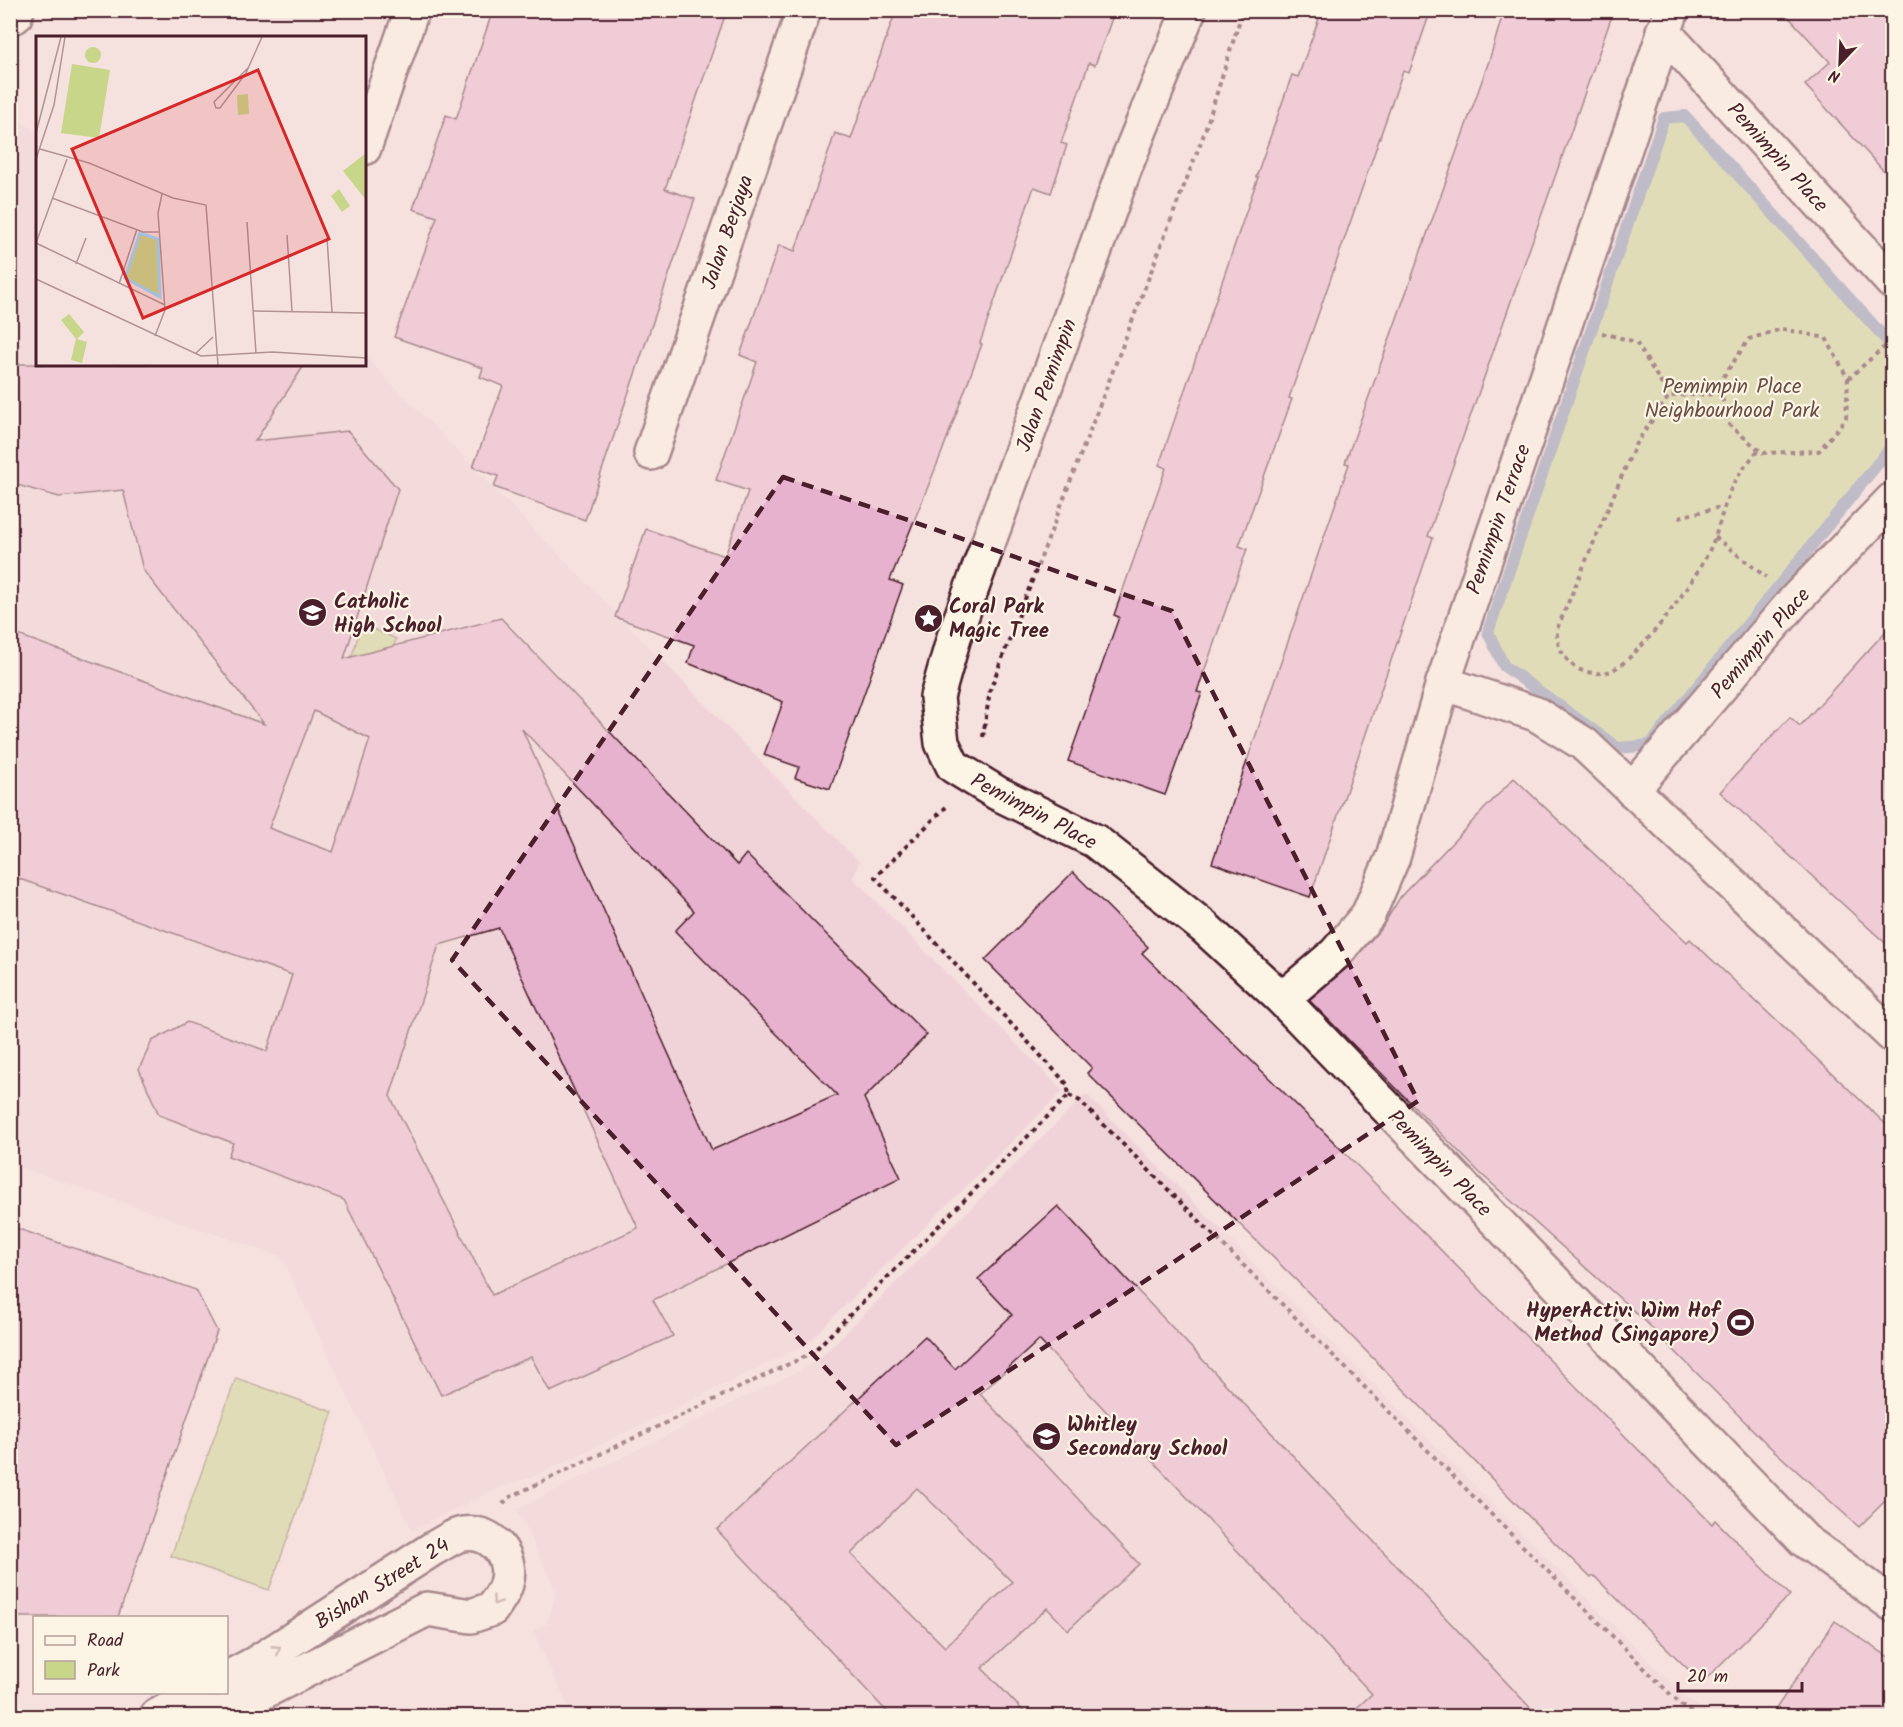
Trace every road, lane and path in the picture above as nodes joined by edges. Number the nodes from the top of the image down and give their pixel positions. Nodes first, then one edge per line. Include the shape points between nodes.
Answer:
1 (412, 10) edge
2 (804, 10) edge
3 (1189, 10) edge
4 (1243, 10) edge
5 (1667, 21) edge
6 (366, 142) edge
7 (1893, 282) edge
8 (1564, 323) junction
9 (1893, 340) edge
10 (1848, 379) junction
11 (1721, 394) junction
12 (1669, 396) junction
13 (1759, 449) junction
14 (651, 453) dead end
15 (1893, 500) edge
16 (1725, 506) junction
17 (1679, 517) dead end
18 (1715, 537) junction
19 (1774, 583) dead end
20 (1443, 683) junction
21 (963, 772) junction
22 (1632, 790) junction
23 (1282, 999) junction
24 (1893, 1035) edge
25 (1069, 1095) junction
26 (498, 1510) dead end
27 (1893, 1604) edge
28 (228, 1678) edge
29 (197, 1694) edge
30 (157, 1716) edge
31 (216, 1716) edge
32 (1697, 1716) edge

1 - 6 street
2 - 14 street, Jalan Berjaya
3 - 21 street, Jalan Pemimpin via 1127,162 954,637 937,697 942,743
4 - 21 path via 1204,134 990,690
5 - 7 street, Pemimpin Place
5 - 8 street, Pemimpin Terrace
8 - 12 path via 1636,342
8 - 20 street, Pemimpin Terrace
9 - 10 path
10 - 11 path via 1826,338 1782,328 1749,339 1719,383
10 - 13 path via 1846,418 1819,451 1764,453
11 - 12 path
11 - 13 path via 1728,424
12 - 18 path via 1635,445 1604,525 1563,613 1556,643 1565,657 1578,669 1603,674 1619,665 1647,638 1691,582
13 - 16 path via 1740,472
15 - 22 street, Pemimpin Place via 1794,601
16 - 17 path
16 - 18 path
18 - 19 path
20 - 22 street via 1536,714 1584,744
20 - 23 street, Pemimpin Terrace via 1393,857 1368,915 1336,954
21 - 23 street, Pemimpin Place via 1095,841 1204,927
21 - 25 path via 875,876 1066,1084
22 - 24 street
23 - 27 street, Pemimpin Place via 1804,1540
25 - 26 path via 812,1353 508,1498
25 - 32 path via 1080,1101 1682,1706
28 -> 31 street, Bishan Street 24 via 462,1534 490,1538 500,1547 508,1566 506,1585 492,1609 471,1616 427,1610
29 - 30 street

